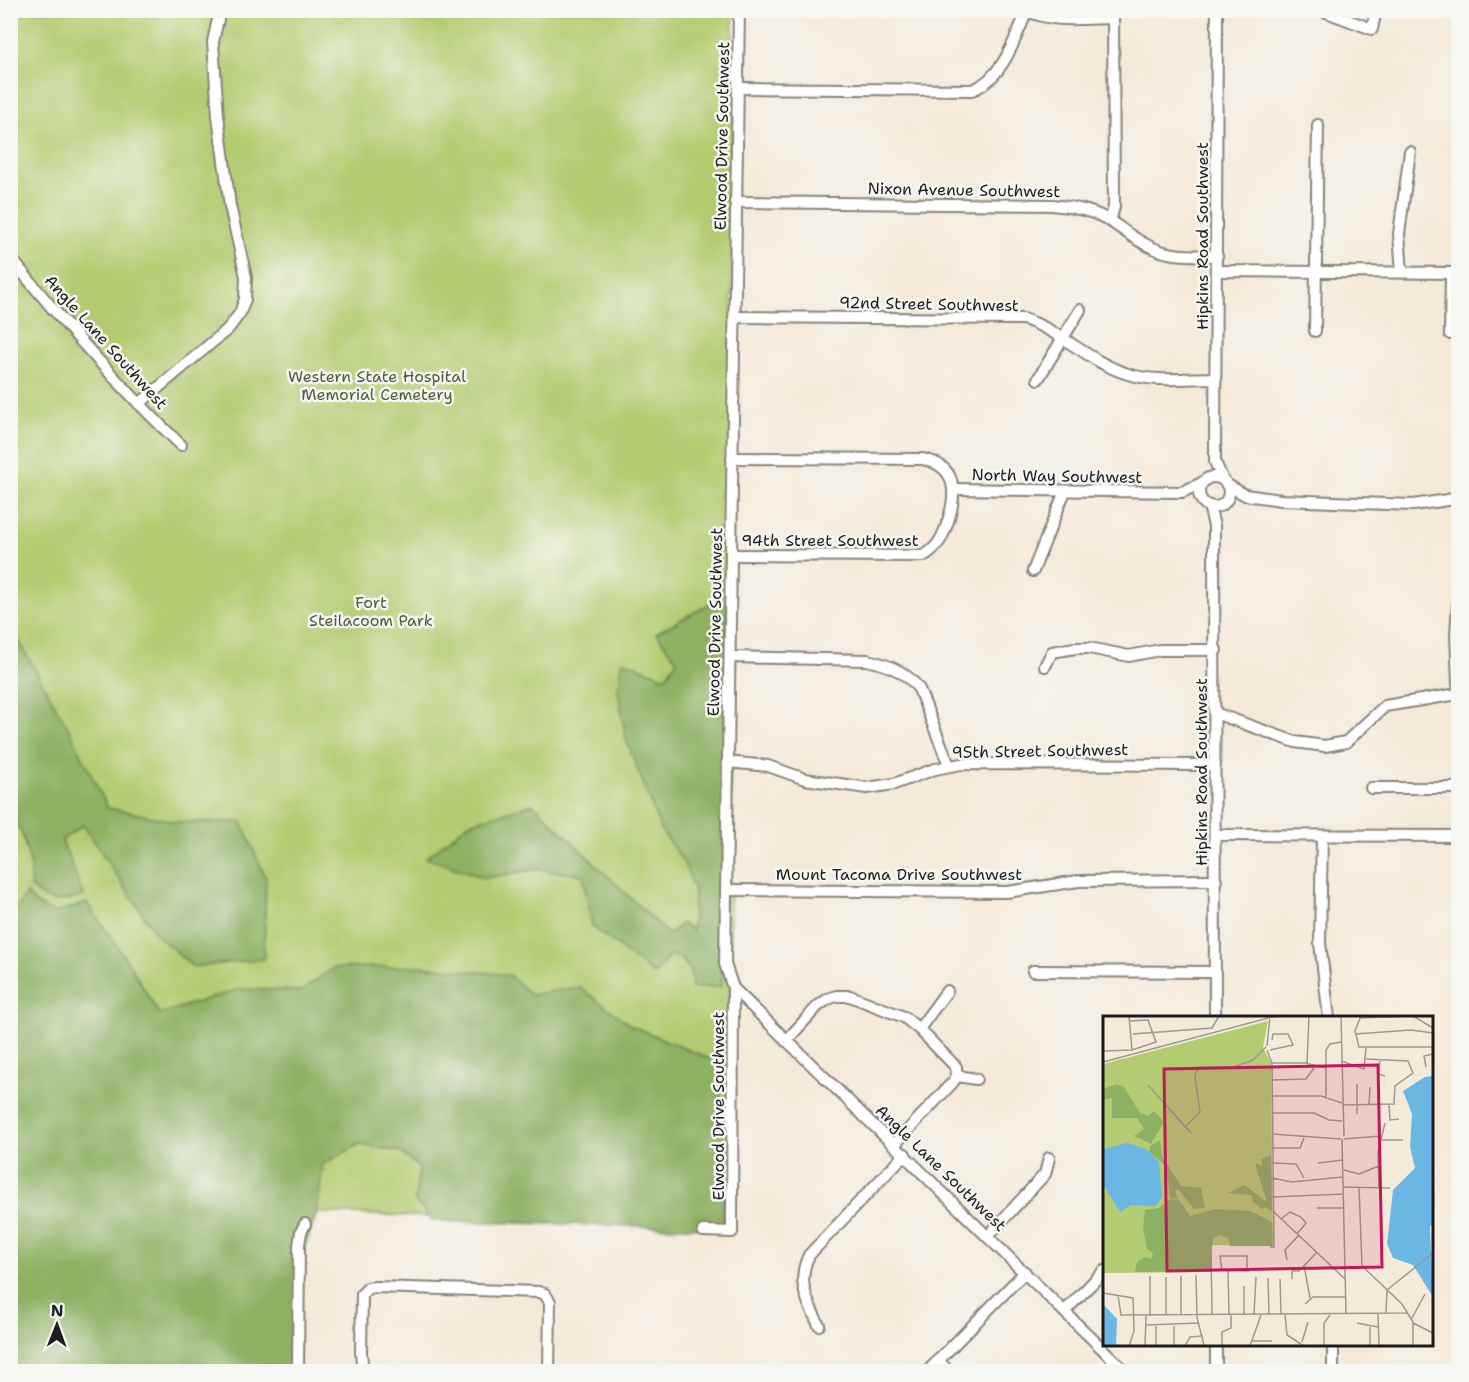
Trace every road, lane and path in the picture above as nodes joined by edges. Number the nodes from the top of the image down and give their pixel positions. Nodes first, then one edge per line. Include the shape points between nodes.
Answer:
1 (220, 10) edge
2 (739, 10) edge
3 (1217, 10) edge
4 (1321, 10) edge
5 (1376, 10) edge
6 (1027, 11) edge
7 (1113, 14) edge
8 (738, 88) junction
9 (1318, 125) dead end
10 (1410, 152) dead end
11 (735, 202) junction
12 (1110, 221) junction
13 (1217, 256) junction
14 (10, 257) edge
15 (1217, 271) junction
16 (1317, 271) junction
17 (1402, 272) junction
18 (1455, 273) edge
19 (1080, 310) dead end
20 (735, 317) junction
21 (1315, 331) dead end
22 (1450, 334) dead end
23 (1063, 339) junction
24 (1216, 378) junction
25 (1038, 380) dead end
26 (139, 404) junction
27 (181, 445) dead end
28 (732, 458) junction
29 (1215, 462) junction
30 (1204, 481) junction
31 (1225, 482) junction
32 (954, 489) junction
33 (1065, 491) junction
34 (1182, 492) junction
35 (1245, 495) junction
36 (1458, 497) edge
37 (1206, 503) junction
38 (1223, 503) junction
39 (1214, 526) junction
40 (731, 555) junction
41 (1033, 571) dead end
42 (1458, 604) edge
43 (1216, 650) junction
44 (730, 657) junction
45 (1045, 666) dead end
46 (1458, 684) edge
47 (1458, 694) edge
48 (1215, 713) junction
49 (727, 762) junction
50 (949, 765) junction
51 (1215, 765) junction
52 (1371, 788) dead end
53 (1458, 788) edge
54 (1216, 835) junction
55 (1322, 836) junction
56 (1458, 836) edge
57 (1216, 880) junction
58 (726, 890) junction
59 (1033, 971) dead end
60 (1214, 972) junction
61 (733, 988) junction
62 (946, 991) dead end
63 (1215, 1016) edge
64 (1329, 1016) edge
65 (919, 1029) junction
66 (786, 1041) junction
67 (957, 1076) junction
68 (976, 1079) dead end
69 (895, 1144) junction
70 (905, 1155) junction
71 (1049, 1158) dead end
72 (305, 1224) dead end
73 (704, 1231) dead end
74 (988, 1236) junction
75 (1025, 1272) junction
76 (1103, 1272) edge
77 (1065, 1311) junction
78 (819, 1325) dead end
79 (1216, 1346) edge
80 (1333, 1346) edge
81 (938, 1360) junction
82 (298, 1371) edge
83 (363, 1371) edge
84 (549, 1371) edge
85 (927, 1371) edge
86 (949, 1371) edge
87 (1126, 1371) edge
88 (1216, 1371) edge
89 (1333, 1371) edge

1 - 26 street via 213,42 218,116 230,206 246,276 245,299 228,329
2 - 8 street, Elwood Drive Southwest
3 - 13 street, Hipkins Road Southwest
4 - 5 street via 1372,29
6 - 7 street via 1057,18
6 - 8 street via 993,76 972,90
7 - 12 street via 1114,215
8 - 11 street, Elwood Drive Southwest
9 - 16 street
10 - 17 street via 1399,234
11 - 12 street, Nixon Avenue Southwest via 1052,205 1085,210
11 - 20 street, Elwood Drive Southwest
12 - 13 street, Nixon Avenue Southwest via 1154,249
13 - 15 street, Hipkins Road Southwest
14 - 26 street, Angle Lane Southwest
15 - 16 street
15 - 24 street, Hipkins Road Southwest
16 - 17 street
16 - 21 street
17 - 18 street
18 - 22 street
19 - 23 street
20 - 23 street, 92nd Street Southwest via 1014,319 1039,324
20 - 28 street, Elwood Drive Southwest
23 - 24 street, 92nd Street Southwest via 1131,375
23 - 25 street
24 - 29 street, Hipkins Road Southwest
26 - 27 street, Angle Lane Southwest
28 - 32 street, North Way Southwest via 922,459 944,469
28 - 40 street, Elwood Drive Southwest
29 - 30 street, Hipkins Road Southwest
29 - 31 street, Hipkins Road Southwest
30 - 31 street via 1214,477
30 - 34 street, North Way Southwest
30 - 37 street via 1199,492
31 - 35 street
31 - 38 street via 1229,493
32 - 33 street, North Way Southwest
32 - 40 street, 94th Street Southwest via 943,536 923,556
33 - 34 street, North Way Southwest
33 - 41 street
34 - 37 street, North Way Southwest
35 - 36 street via 1388,505
35 - 38 street
37 - 38 street
37 - 39 street, Hipkins Road Southwest
38 - 39 street, Hipkins Road Southwest
39 - 43 street, Hipkins Road Southwest
40 - 44 street, Elwood Drive Southwest
42 - 46 street
43 - 45 street via 1160,650 1129,656 1074,648 1052,652
43 - 48 street, Hipkins Road Southwest
44 - 49 street, Elwood Drive Southwest
44 - 50 street via 867,660 895,669 912,678 919,689
47 - 48 street via 1385,706 1346,742 1325,746 1295,742
48 - 51 street, Hipkins Road Southwest
49 - 50 street, 95th Street Southwest via 768,766 819,782 867,788 894,784
49 - 58 street, Elwood Drive Southwest
50 - 51 street, 95th Street Southwest
51 - 54 street, Hipkins Road Southwest
52 - 53 street
54 - 55 street
54 - 57 street, Hipkins Road Southwest
55 - 56 street
55 - 64 street via 1320,943
57 - 58 street, Mount Tacoma Drive Southwest via 1078,881 1007,892
57 - 60 street, Hipkins Road Southwest
58 - 61 street, Elwood Drive Southwest via 725,964
59 - 60 street
60 - 63 street, Hipkins Road Southwest
61 - 66 street, Angle Lane Southwest
61 - 73 street, Elwood Drive Southwest via 732,1232
62 - 65 street
65 - 66 street via 898,1013 845,995 818,1006
65 - 67 street via 956,1067
66 - 69 street, Angle Lane Southwest
67 - 68 street
67 - 69 street
69 - 70 street, Angle Lane Southwest
70 - 74 street, Angle Lane Southwest
70 - 78 street via 809,1255 802,1284
71 - 74 street via 1045,1174
72 - 82 street via 299,1245
74 - 75 street, Angle Lane Southwest
75 - 77 street, Angle Lane Southwest
75 - 81 street
76 - 77 street
77 - 87 street, Angle Lane Southwest
79 - 88 street
80 - 89 street
81 - 85 street
81 - 86 street
83 - 84 street via 362,1294 375,1287 545,1294 550,1302

